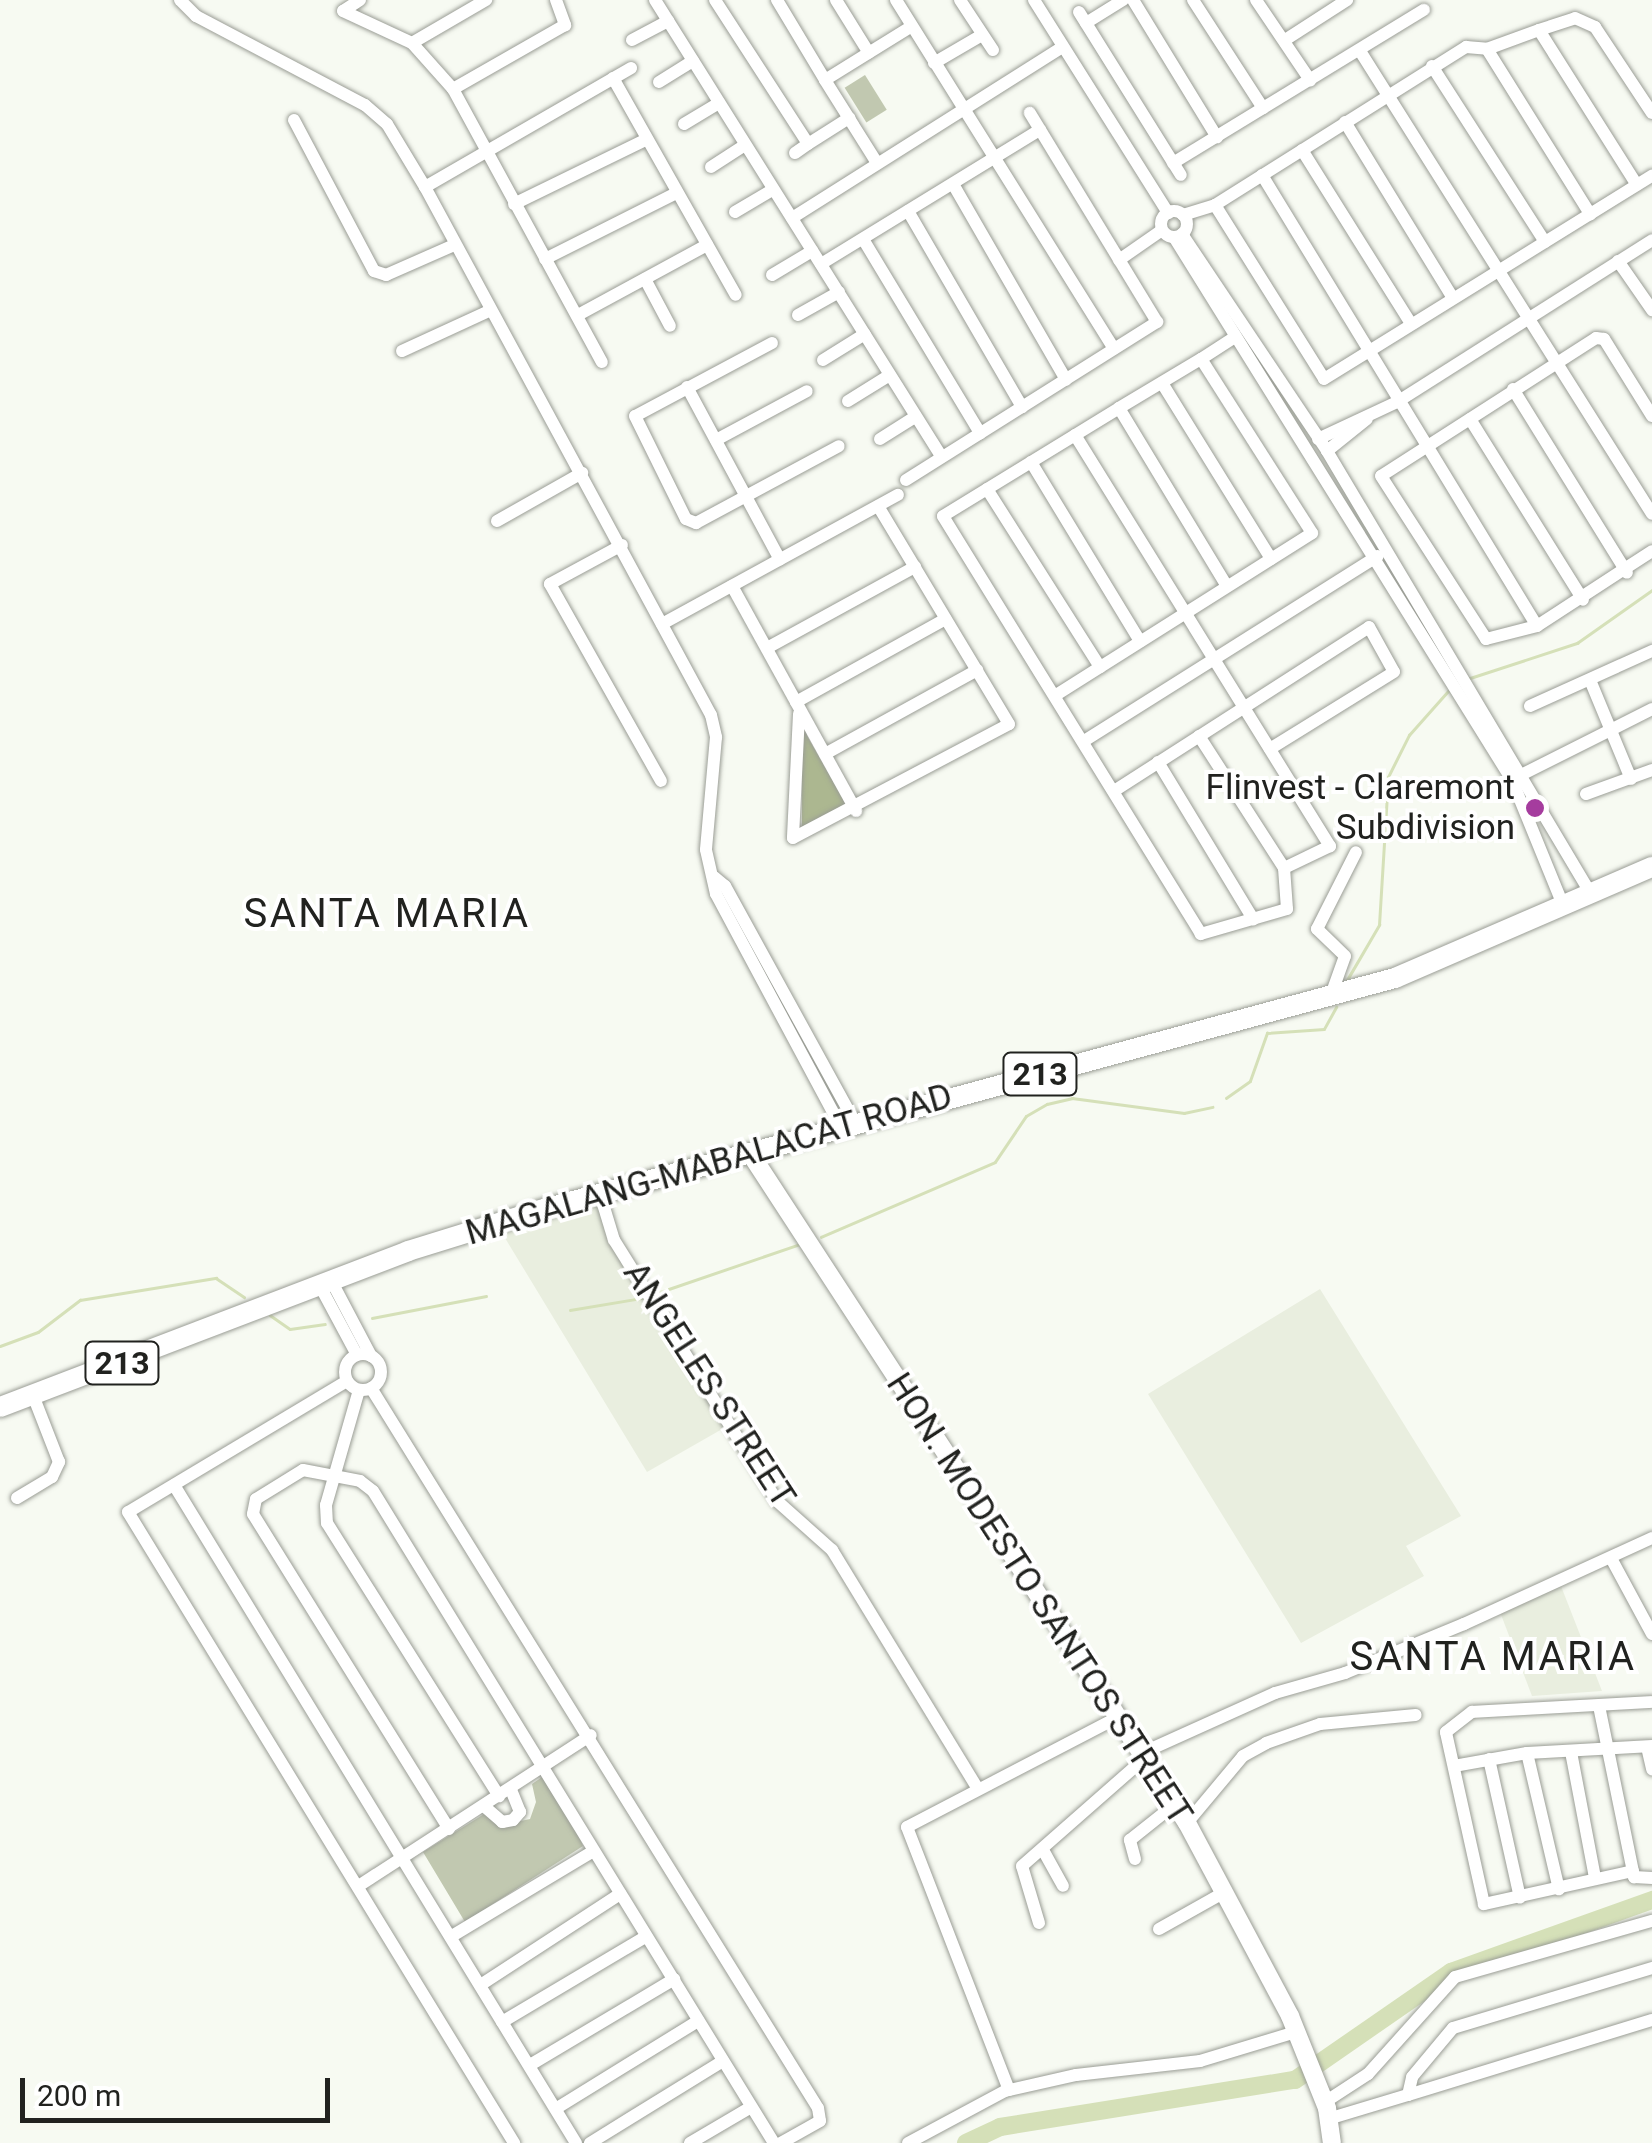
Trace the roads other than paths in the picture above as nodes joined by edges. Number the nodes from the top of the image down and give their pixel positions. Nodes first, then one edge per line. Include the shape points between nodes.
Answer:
1 (180, 0) edge
2 (360, 0) edge
3 (486, 0) edge
4 (556, 0) edge
5 (656, 0) edge
6 (715, 0) edge
7 (777, 0) edge
8 (836, 0) edge
9 (896, 0) edge
10 (960, 0) edge
11 (1034, 0) edge
12 (1123, 0) edge
13 (1133, 0) edge
14 (1193, 0) edge
15 (1256, 0) edge
16 (1347, 0) edge
17 (329, 1) edge
18 (343, 10) junction
19 (1424, 10) edge
20 (668, 21) junction
21 (912, 26) junction
22 (1539, 30) junction
23 (982, 35) junction
24 (632, 40) dead end
25 (1284, 40) junction
26 (412, 43) junction
27 (1062, 47) junction
28 (1487, 49) junction
29 (992, 50) dead end
30 (1360, 51) junction
31 (870, 53) junction
32 (692, 61) junction
33 (934, 62) junction
34 (1432, 66) junction
35 (631, 68) dead end
36 (612, 78) junction
37 (825, 80) junction
38 (1310, 80) junction
39 (658, 82) dead end
40 (453, 89) junction
41 (1386, 92) junction
42 (719, 103) junction
43 (1263, 108) junction
44 (964, 110) junction
45 (1030, 112) dead end
46 (1652, 113) edge
47 (849, 118) junction
48 (294, 120) dead end
49 (1345, 122) junction
50 (684, 124) dead end
51 (1040, 130) junction
52 (1217, 136) junction
53 (646, 140) junction
54 (808, 144) junction
55 (745, 146) junction
56 (1302, 150) junction
57 (488, 151) junction
58 (795, 153) dead end
59 (996, 158) junction
60 (878, 162) junction
61 (711, 167) dead end
62 (1262, 175) junction
63 (1652, 176) edge
64 (953, 184) junction
65 (1638, 185) junction
66 (424, 188) junction
67 (772, 190) junction
68 (674, 194) junction
69 (514, 204) junction
70 (1214, 205) junction
71 (908, 211) junction
72 (735, 212) dead end
73 (1168, 213) junction
74 (1590, 214) junction
75 (1183, 215) junction
76 (792, 218) junction
77 (1172, 233) junction
78 (863, 238) junction
79 (1652, 240) edge
80 (1544, 242) junction
81 (452, 246) junction
82 (707, 246) junction
83 (812, 251) junction
84 (545, 259) junction
85 (1119, 260) junction
86 (1618, 260) junction
87 (822, 264) junction
88 (1501, 268) junction
89 (772, 275) dead end
90 (645, 279) junction
91 (839, 292) junction
92 (736, 295) dead end
93 (1453, 298) junction
94 (1652, 310) edge
95 (489, 311) junction
96 (578, 315) junction
97 (798, 316) dead end
98 (1530, 317) junction
99 (1411, 324) junction
100 (670, 326) dead end
101 (865, 334) junction
102 (1235, 337) junction
103 (772, 342) dead end
104 (1114, 349) junction
105 (1366, 351) junction
106 (402, 352) dead end
107 (1201, 359) junction
108 (824, 360) dead end
109 (1555, 360) junction
110 (602, 362) dead end
111 (890, 375) junction
112 (1066, 380) junction
113 (1162, 383) junction
114 (687, 387) junction
115 (1513, 389) junction
116 (808, 391) dead end
117 (848, 401) dead end
118 (1397, 402) junction
119 (1022, 407) junction
120 (1119, 408) junction
121 (1652, 416) edge
122 (916, 418) junction
123 (1470, 419) junction
124 (980, 433) junction
125 (1075, 435) junction
126 (880, 439) dead end
127 (716, 440) junction
128 (1323, 445) junction
129 (839, 446) dead end
130 (1424, 448) junction
131 (941, 456) junction
132 (1031, 462) junction
133 (582, 472) junction
134 (906, 480) dead end
135 (987, 490) junction
136 (898, 494) dead end
137 (745, 496) junction
138 (878, 506) junction
139 (1652, 514) edge
140 (496, 522) dead end
141 (622, 545) junction
142 (1386, 551) junction
143 (1652, 551) edge
144 (1271, 558) junction
145 (780, 560) junction
146 (1372, 560) junction
147 (914, 567) junction
148 (1626, 573) junction
149 (732, 586) junction
150 (1227, 586) junction
151 (1583, 600) junction
152 (1184, 614) junction
153 (946, 618) junction
154 (662, 624) junction
155 (1537, 626) junction
156 (1140, 641) junction
157 (768, 648) junction
158 (1436, 648) junction
159 (1652, 652) edge
160 (1214, 660) junction
161 (1100, 666) junction
162 (977, 670) junction
163 (1590, 680) junction
164 (1056, 695) junction
165 (1530, 706) dead end
166 (1244, 707) junction
167 (797, 708) junction
168 (1652, 709) edge
169 (1609, 727) junction
170 (1199, 736) junction
171 (1084, 741) junction
172 (1270, 749) junction
173 (825, 754) junction
174 (1158, 762) junction
175 (1652, 770) edge
176 (1515, 777) junction
177 (1631, 779) junction
178 (661, 781) dead end
179 (1114, 791) junction
180 (1586, 794) dead end
181 (856, 810) junction
182 (1356, 852) dead end
183 (1578, 866) junction
184 (1284, 868) junction
185 (1652, 868) edge
186 (1551, 877) junction
187 (1591, 894) junction
188 (1563, 905) junction
189 (1252, 919) junction
190 (1330, 995) junction
191 (842, 1113) junction
192 (750, 1153) junction
193 (600, 1194) junction
194 (329, 1290) junction
195 (364, 1355) junction
196 (359, 1386) junction
197 (34, 1398) junction
198 (0, 1407) edge
199 (334, 1474) junction
200 (174, 1485) junction
201 (17, 1498) dead end
202 (1652, 1538) edge
203 (1612, 1560) junction
204 (1652, 1634) edge
205 (1652, 1702) edge
206 (1599, 1706) junction
207 (1416, 1715) dead end
208 (1118, 1717) junction
209 (591, 1735) junction
210 (1649, 1747) edge
211 (1608, 1751) junction
212 (1571, 1752) junction
213 (1527, 1753) junction
214 (1144, 1756) junction
215 (1489, 1759) junction
216 (1454, 1766) junction
217 (542, 1767) junction
218 (1652, 1769) edge
219 (976, 1786) junction
220 (505, 1793) junction
221 (1174, 1805) junction
222 (486, 1808) junction
223 (1187, 1823) junction
224 (449, 1829) junction
225 (1043, 1850) junction
226 (592, 1852) junction
227 (405, 1856) junction
228 (1135, 1859) dead end
229 (1632, 1871) junction
230 (1595, 1878) junction
231 (1652, 1878) edge
232 (360, 1885) junction
233 (1063, 1886) dead end
234 (1559, 1889) junction
235 (1224, 1892) junction
236 (620, 1894) junction
237 (1520, 1898) junction
238 (1652, 1921) edge
239 (1039, 1922) dead end
240 (1159, 1929) dead end
241 (452, 1936) junction
242 (645, 1937) junction
243 (1652, 1968) edge
244 (674, 1980) junction
245 (482, 1984) junction
246 (698, 2020) junction
247 (1652, 2020) edge
248 (502, 2022) junction
249 (1296, 2032) junction
250 (724, 2061) junction
251 (530, 2065) junction
252 (1009, 2090) junction
253 (1408, 2095) junction
254 (1324, 2103) junction
255 (557, 2108) junction
256 (751, 2108) junction
257 (514, 2143) edge
258 (576, 2143) edge
259 (590, 2143) edge
260 (690, 2143) edge
261 (777, 2143) edge
262 (908, 2143) edge
263 (1332, 2143) edge

1 - 66 street via 196,16 365,105 387,124
2 - 18 street
3 - 26 street
4 - 40 street via 565,24
5 - 20 street
6 - 54 street
7 - 37 street
8 - 31 street
9 - 21 street
10 - 23 street
11 - 27 street
12 - 52 street via 1082,17 1177,169
13 - 52 street
14 - 43 street
15 - 25 street
16 - 25 street
17 - 18 street
18 - 26 street
19 - 30 street
20 - 24 street
20 - 32 street
21 - 31 street
21 - 33 street
22 - 28 street
22 - 46 street via 1575,18 1595,27
22 - 65 street
23 - 29 street
23 - 33 street
25 - 38 street
26 - 40 street
27 - 44 street
27 - 73 street
28 - 34 street via 1466,47
28 - 74 street
30 - 38 street
30 - 41 street
31 - 37 street
32 - 39 street
32 - 42 street
33 - 44 street
34 - 41 street
34 - 80 street
35 - 36 street
36 - 53 street
36 - 57 street
37 - 47 street
38 - 43 street
40 - 57 street
41 - 49 street
41 - 88 street
42 - 50 street
42 - 55 street
43 - 52 street
44 - 59 street
44 - 60 street
45 - 51 street
47 - 54 street
47 - 60 street
48 - 81 street via 374,271 386,276
49 - 56 street
49 - 93 street
51 - 59 street
51 - 85 street
53 - 68 street
53 - 69 street
54 - 58 street
55 - 61 street
55 - 67 street
56 - 62 street
56 - 99 street
57 - 66 street
57 - 69 street
59 - 64 street
59 - 104 street
60 - 76 street
62 - 70 street
62 - 105 street
63 - 65 street
64 - 71 street
64 - 112 street
65 - 74 street
66 - 81 street
67 - 72 street
67 - 76 street
68 - 82 street
68 - 84 street
69 - 84 street
70 - 75 street
70 - 105 street via 1321,378
71 - 78 street
71 - 119 street
73 - 75 street
73 - 77 street
74 - 80 street
75 - 77 street
76 - 83 street
77 - 85 street
77 - 102 street
77 - 128 street
78 - 87 street
78 - 124 street
79 - 86 street
80 - 88 street
81 - 95 street
82 - 90 street
82 - 92 street
83 - 87 street
83 - 89 street
84 - 96 street
85 - 104 street via 1158,322
86 - 94 street
86 - 98 street
87 - 91 street
88 - 93 street
88 - 98 street
90 - 96 street
90 - 100 street
91 - 97 street
91 - 101 street
93 - 99 street
95 - 106 street
95 - 133 street
96 - 110 street
98 - 109 street
98 - 118 street
99 - 105 street
101 - 108 street
101 - 111 street
102 - 107 street
102 - 146 street
103 - 114 street
104 - 112 street
105 - 118 street
107 - 113 street
107 - 144 street via 1312,533
109 - 115 street
109 - 121 street via 1601,337
109 - 139 street
111 - 117 street
111 - 122 street
112 - 119 street
113 - 120 street
113 - 144 street
114 - 127 street
114 - 137 street via 639,410 634,423 691,523
115 - 123 street
115 - 148 street
116 - 127 street
118 - 128 street
118 - 130 street
119 - 124 street
120 - 125 street
120 - 150 street
122 - 126 street
122 - 131 street
123 - 130 street
123 - 151 street
124 - 131 street
125 - 132 street
125 - 152 street
127 - 137 street
128 - 142 street
129 - 137 street
130 - 155 street
130 - 155 street via 1381,479 1481,638
131 - 134 street
132 - 135 street
132 - 156 street
133 - 140 street
133 - 141 street
135 - 161 street
135 - 164 street via 943,516
136 - 138 street
137 - 145 street
138 - 145 street
138 - 147 street
141 - 154 street
141 - 178 street via 544,587
142 - 146 street
142 - 158 street
143 - 148 street
144 - 150 street
145 - 149 street
146 - 158 street
146 - 160 street
147 - 153 street
147 - 157 street
148 - 151 street
149 - 154 street
149 - 157 street
150 - 152 street
151 - 155 street
152 - 156 street
152 - 160 street
153 - 162 street
153 - 167 street
154 - 191 street via 715,725 706,850 716,894
156 - 161 street
157 - 167 street
158 - 176 street
159 - 163 street
160 - 166 street
160 - 171 street
161 - 164 street
162 - 173 street
162 - 181 street via 1009,724
163 - 165 street
163 - 169 street
164 - 171 street
166 - 170 street
166 - 172 street
166 - 172 street via 1368,626 1394,672
167 - 173 street
167 - 181 street via 789,836 798,838
168 - 169 street
169 - 176 street
169 - 177 street
170 - 174 street
170 - 184 street
171 - 179 street
172 - 184 street via 1330,846
173 - 181 street
174 - 179 street
174 - 189 street
175 - 177 street
176 - 183 street
176 - 186 street
177 - 180 street
179 - 189 street via 1200,934
182 - 190 street via 1317,929 1323,940 1343,949
183 - 186 street
183 - 187 street
184 - 189 street via 1287,909
185 - 187 main road, MAGALANG-MABALACAT ROAD / 213
186 - 188 street
187 - 188 main road, MAGALANG-MABALACAT ROAD / 213
188 - 190 main road, MAGALANG-MABALACAT ROAD / 213 via 1395,978
190 - 191 main road, MAGALANG-MABALACAT ROAD / 213
191 - 192 main road, MAGALANG-MABALACAT ROAD / 213
192 - 193 main road, MAGALANG-MABALACAT ROAD / 213
192 - 208 street, HON. MODESTO SANTOS STREET
193 - 194 main road, MAGALANG-MABALACAT ROAD / 213 via 408,1252
193 - 219 street, ANGELES STREET via 614,1240 768,1487 832,1550
194 - 195 street
194 - 197 main road, MAGALANG-MABALACAT ROAD / 213
195 - 196 street via 345,1368
195 - 196 street via 381,1375
196 - 199 street
196 - 200 street
196 - 209 street
197 - 198 main road, MAGALANG-MABALACAT ROAD / 213
197 - 201 street via 59,1462 52,1477
199 - 217 street via 374,1491
199 - 220 street via 327,1523
199 - 224 street via 304,1470 256,1500 253,1514
200 - 227 street
200 - 232 street via 128,1512
202 - 203 street
203 - 204 street
203 - 214 street via 1344,1673 1275,1693
205 - 206 street
206 - 211 street
206 - 216 street via 1472,1712 1446,1732
207 - 223 street via 1320,1724 1266,1744 1242,1756
208 - 214 street, HON. MODESTO SANTOS STREET
208 - 219 street
209 - 217 street
209 - 261 street via 818,2108 820,2120
210 - 211 street
210 - 218 street
211 - 212 street
211 - 229 street
212 - 213 street
212 - 230 street
213 - 215 street
213 - 234 street
214 - 221 street, HON. MODESTO SANTOS STREET
214 - 225 street
215 - 216 street
215 - 237 street
216 - 237 street via 1484,1904
217 - 220 street
217 - 226 street
219 - 252 street via 907,1827
220 - 222 street
220 - 222 street via 520,1812 513,1820 502,1822
221 - 223 street, HON. MODESTO SANTOS STREET
221 - 228 street via 1130,1840
222 - 224 street
223 - 235 street, HON. MODESTO SANTOS STREET
224 - 227 street
225 - 233 street
225 - 239 street via 1022,1866
226 - 236 street
226 - 241 street
227 - 232 street
227 - 241 street
229 - 230 street
229 - 231 street via 1637,1880
230 - 234 street
232 - 257 street
234 - 237 street
235 - 240 street
235 - 249 street, HON. MODESTO SANTOS STREET
236 - 242 street
236 - 245 street
238 - 254 street via 1456,1977 1368,2074
241 - 245 street
242 - 244 street
242 - 248 street
243 - 253 street via 1453,2028 1412,2077
244 - 246 street
244 - 251 street
245 - 248 street
246 - 250 street
246 - 255 street
247 - 253 street
248 - 251 street
249 - 252 street via 1200,2061
249 - 254 street, HON. MODESTO SANTOS STREET
250 - 256 street
250 - 259 street
251 - 255 street
252 - 262 street
253 - 254 street
254 - 263 street, HON. MODESTO SANTOS STREET
255 - 258 street
256 - 260 street
256 - 261 street

